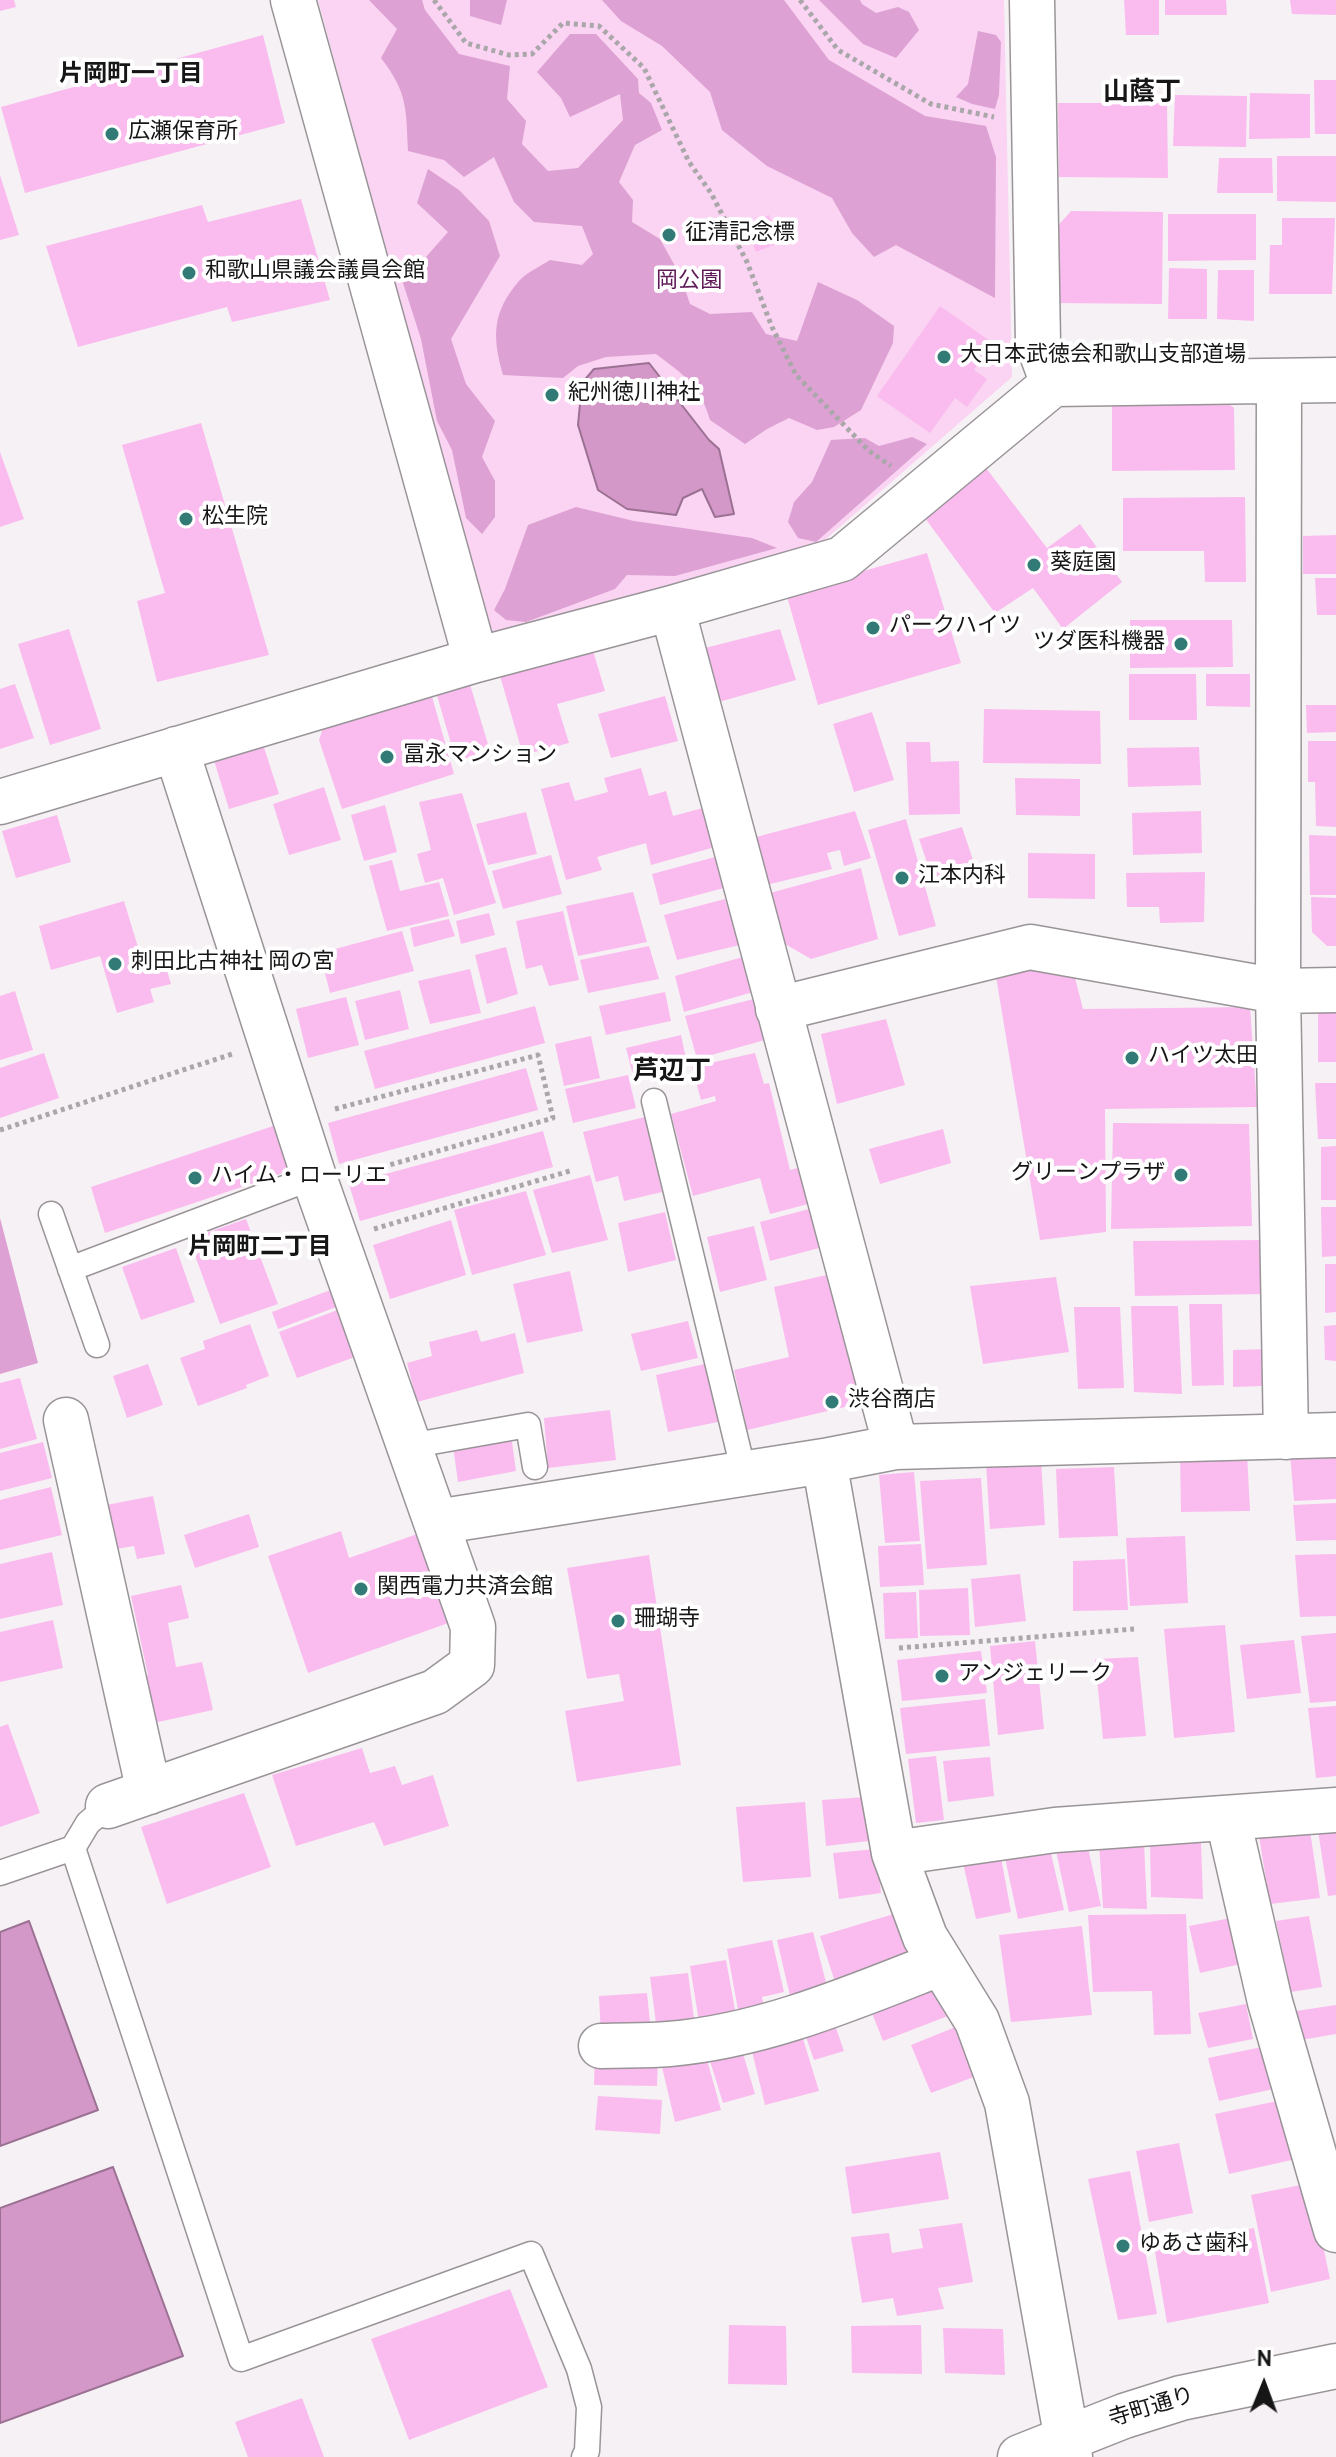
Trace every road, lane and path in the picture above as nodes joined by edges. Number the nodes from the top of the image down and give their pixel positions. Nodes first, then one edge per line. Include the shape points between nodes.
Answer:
1 (293, 0) edge
2 (434, 0) edge
3 (800, 0) edge
4 (1032, 0) edge
5 (1034, 122) junction
6 (1336, 380) edge
7 (1279, 381) junction
8 (1053, 384) junction
9 (926, 490) junction
10 (672, 608) junction
11 (476, 660) junction
12 (176, 749) junction
13 (0, 802) edge
14 (1336, 990) edge
15 (1278, 991) junction
16 (778, 1009) junction
17 (271, 1041) junction
18 (654, 1101) dead end
19 (296, 1120) junction
20 (0, 1130) edge
21 (573, 1170) dead end
22 (316, 1181) junction
23 (51, 1214) dead end
24 (337, 1239) junction
25 (70, 1269) junction
26 (97, 1345) dead end
27 (66, 1420) dead end
28 (1336, 1435) edge
29 (1286, 1437) junction
30 (409, 1446) junction
31 (896, 1447) junction
32 (824, 1461) junction
33 (535, 1467) dead end
34 (744, 1473) junction
35 (436, 1522) junction
36 (1134, 1629) dead end
37 (858, 1651) junction
38 (149, 1792) junction
39 (108, 1806) joint
40 (1336, 1810) edge
41 (1228, 1819) junction
42 (73, 1848) junction
43 (894, 1853) junction
44 (0, 1873) edge
45 (941, 1963) junction
46 (601, 2046) dead end
47 (1336, 2230) edge
48 (1336, 2366) edge
49 (1068, 2448) edge
50 (584, 2457) edge
51 (1020, 2457) edge

1 - 11 street
2 - 9 path via 466,43 509,55 532,54 563,23 599,26 644,68 689,162 747,262 796,375 869,451
3 - 5 path via 838,50 931,104
4 - 5 street
5 - 8 street via 1038,343
6 - 7 street
7 - 8 street
7 - 15 street
8 - 9 street
9 - 10 street via 842,559
10 - 11 street
10 - 16 street
11 - 12 street
12 - 13 street
12 - 17 street
14 - 15 street
15 - 16 street via 1030,947
15 - 29 street
16 - 31 street
17 - 19 street
17 - 20 path
18 - 34 lane
19 - 22 street
19 - 22 path via 538,1055 553,1118
21 - 24 path
22 - 24 street
22 - 25 lane
23 - 25 lane
24 - 30 street
25 - 26 lane
27 - 38 street
28 - 29 street
29 - 31 street
30 - 33 lane via 528,1425
30 - 35 street
31 - 32 street
32 - 34 street
32 - 37 street
34 - 35 street
35 - 38 street via 473,1627 472,1665 435,1692
36 - 37 path
37 - 43 street
38 - 39 street
39 - 42 lane via 88,1823
40 - 41 street
41 - 43 street via 1055,1830
41 - 47 street via 1270,2002
42 - 44 lane
42 - 50 lane via 241,2359 531,2254 579,2369 589,2407
43 - 45 street via 925,1937
45 - 46 street via 819,2011 750,2029 670,2044
45 - 49 street via 977,2021 1007,2103
48 - 49 street, 寺町通り via 1181,2398
49 - 51 street, 寺町通り

